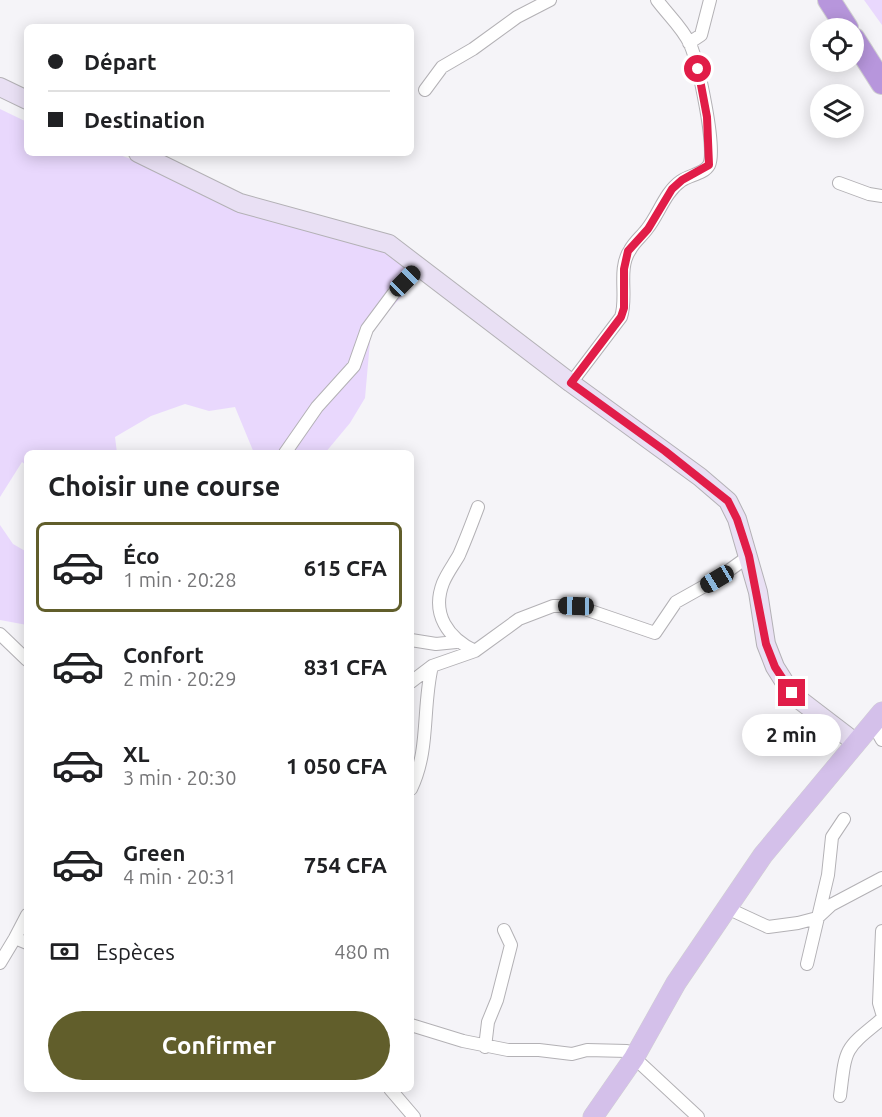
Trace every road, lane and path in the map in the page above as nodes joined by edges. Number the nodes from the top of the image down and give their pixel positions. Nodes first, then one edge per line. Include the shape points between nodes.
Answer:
1 (550, 0) edge
2 (657, 0) edge
3 (710, 0) edge
4 (830, 0) edge
5 (841, 18) edge
6 (689, 43) junction
7 (864, 55) edge
8 (882, 83) edge
9 (0, 87) edge
10 (425, 90) dead end
11 (24, 99) edge
12 (144, 156) edge
13 (839, 183) dead end
14 (882, 195) edge
15 (418, 268) junction
16 (571, 383) junction
17 (287, 450) edge
18 (478, 507) dead end
19 (749, 556) junction
20 (0, 634) edge
21 (414, 640) edge
22 (456, 642) junction
23 (475, 651) junction
24 (24, 658) edge
25 (432, 666) junction
26 (414, 680) edge
27 (879, 725) edge
28 (856, 743) junction
29 (414, 783) edge
30 (844, 819) dead end
31 (882, 878) edge
32 (727, 908) junction
33 (817, 918) junction
34 (504, 930) dead end
35 (882, 931) edge
36 (21, 941) edge
37 (0, 963) edge
38 (807, 964) dead end
39 (882, 1013) edge
40 (882, 1019) edge
41 (414, 1026) edge
42 (484, 1047) junction
43 (634, 1058) junction
44 (393, 1092) edge
45 (840, 1096) dead end
46 (414, 1117) edge
47 (593, 1117) edge
48 (698, 1117) edge

1 - 10 street via 442,67
2 - 6 street
3 - 6 street via 701,35
4 - 5 highway
6 - 16 street via 703,91 709,165 672,189 648,229 628,251 621,317
7 - 8 highway
9 - 11 street
12 - 15 street via 240,203 389,244
13 - 14 street
15 - 16 street
15 - 17 street via 367,329 354,366 317,407
16 - 19 street via 721,495 737,519
18 - 22 street via 443,584 440,600 445,625
19 - 23 street via 676,602 655,633 576,606 553,606 519,619
19 - 28 street via 766,644 775,667 792,693
20 - 24 street
21 - 22 street
22 - 23 street
23 - 25 street
25 - 26 street
25 - 29 street via 424,747
27 - 28 main road
28 - 32 main road via 763,855
30 - 33 street via 832,837
31 - 33 street via 831,905
32 - 33 street via 768,927
32 - 43 main road via 676,983
33 - 38 street
34 - 42 street via 511,945
35 - 39 street
36 - 37 street
40 - 45 street via 849,1046
41 - 42 street
42 - 43 street via 572,1054 621,1050
43 - 47 main road
43 - 48 street
44 - 46 street

